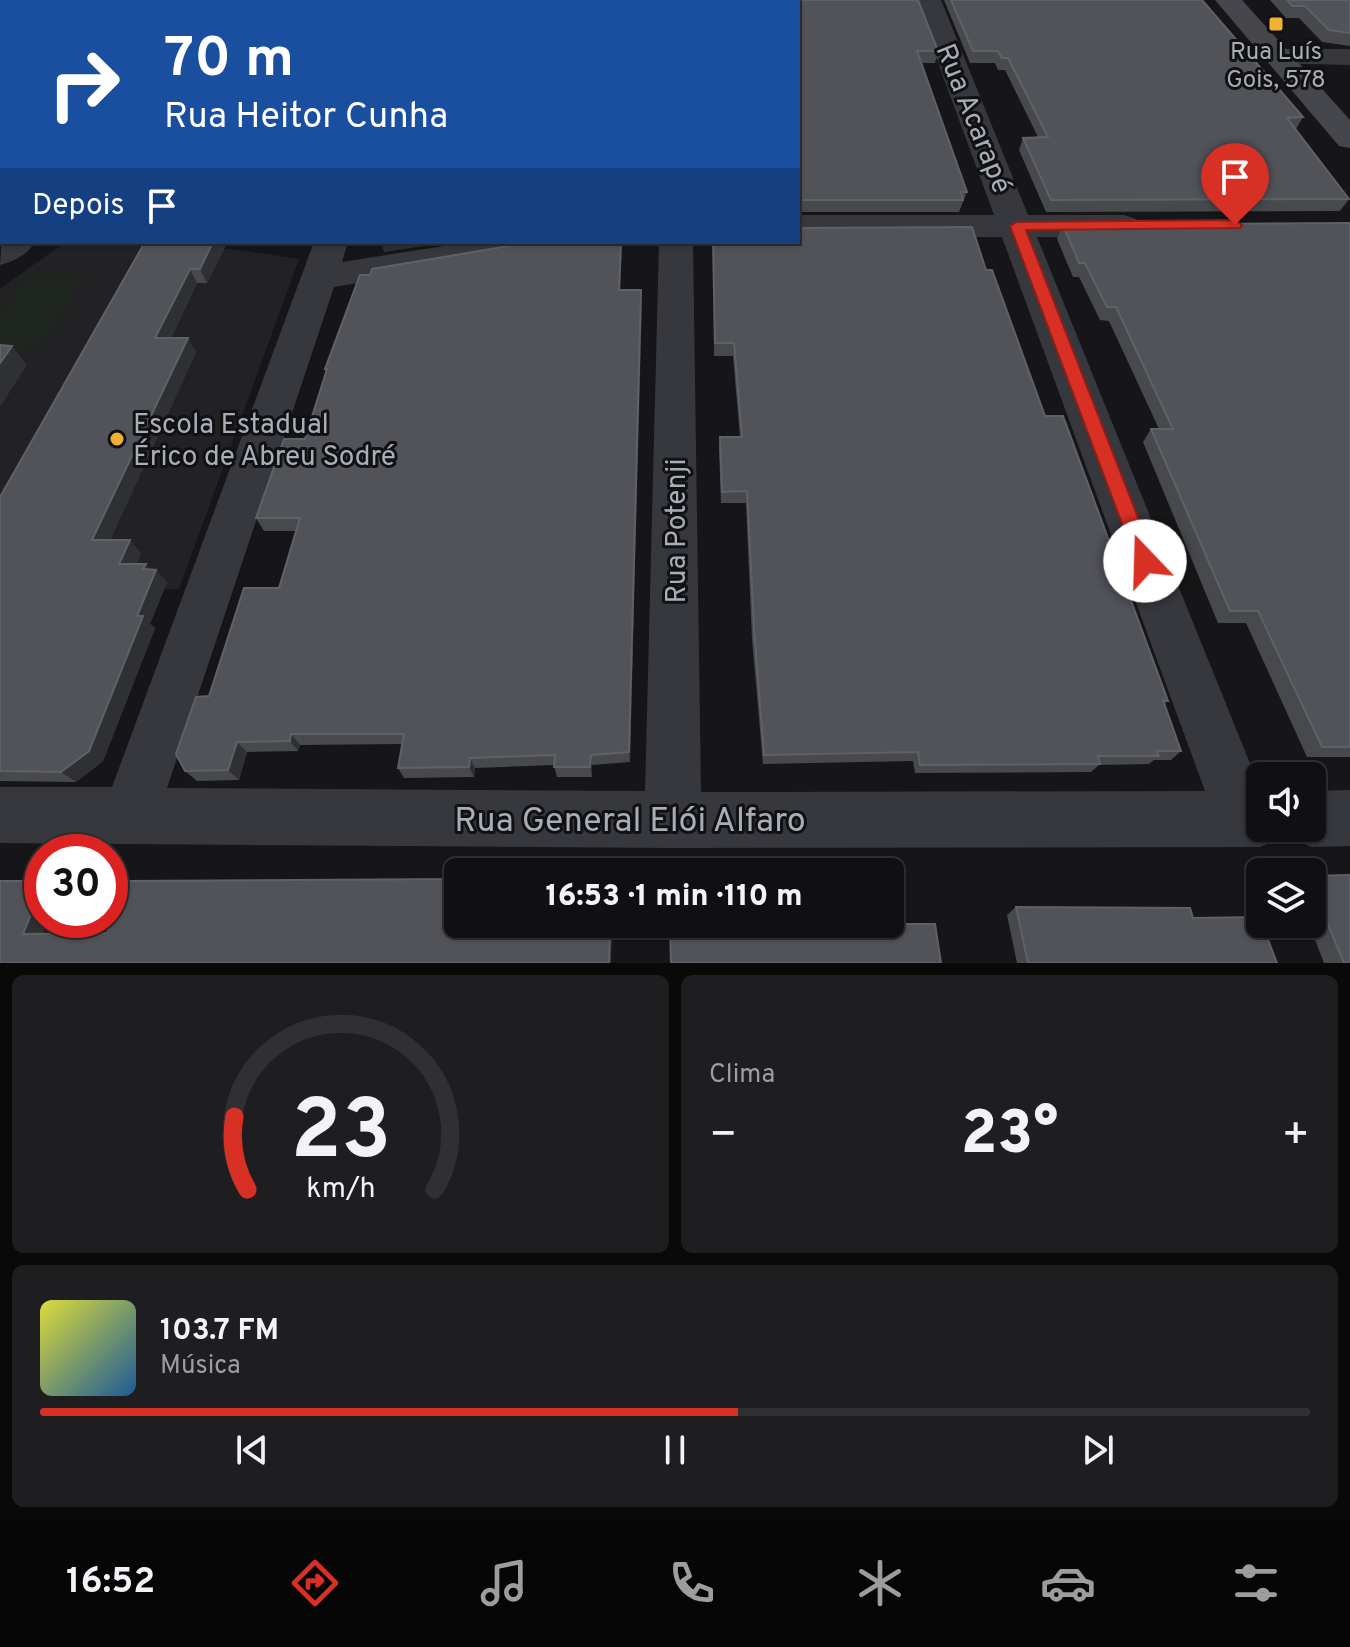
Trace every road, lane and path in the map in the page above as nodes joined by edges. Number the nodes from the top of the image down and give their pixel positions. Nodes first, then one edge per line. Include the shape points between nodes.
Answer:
1 (928, 0) edge
2 (1228, 0) edge
3 (1279, 57) junction
4 (1350, 57) edge
5 (1350, 139) edge
6 (1153, 225) edge
7 (800, 226) edge
8 (1017, 226) junction
9 (513, 244) edge
10 (676, 244) edge
11 (324, 260) edge
12 (1246, 804) edge
13 (0, 815) edge
14 (130, 815) junction
15 (1350, 818) edge
16 (1246, 819) edge
17 (1326, 819) edge
18 (673, 820) junction

1 - 8 street, Rua Acarapé
2 - 3 street
3 - 4 street
3 - 5 street
6 - 8 street
7 - 8 street
8 - 12 street, Rua Acarapé
9 - 11 street
10 - 18 street, Rua Potenji
11 - 14 street
13 - 14 street, Rua General Elói Alfaro
14 - 18 street, Rua General Elói Alfaro
15 - 17 street
16 - 18 street, Rua General Elói Alfaro

